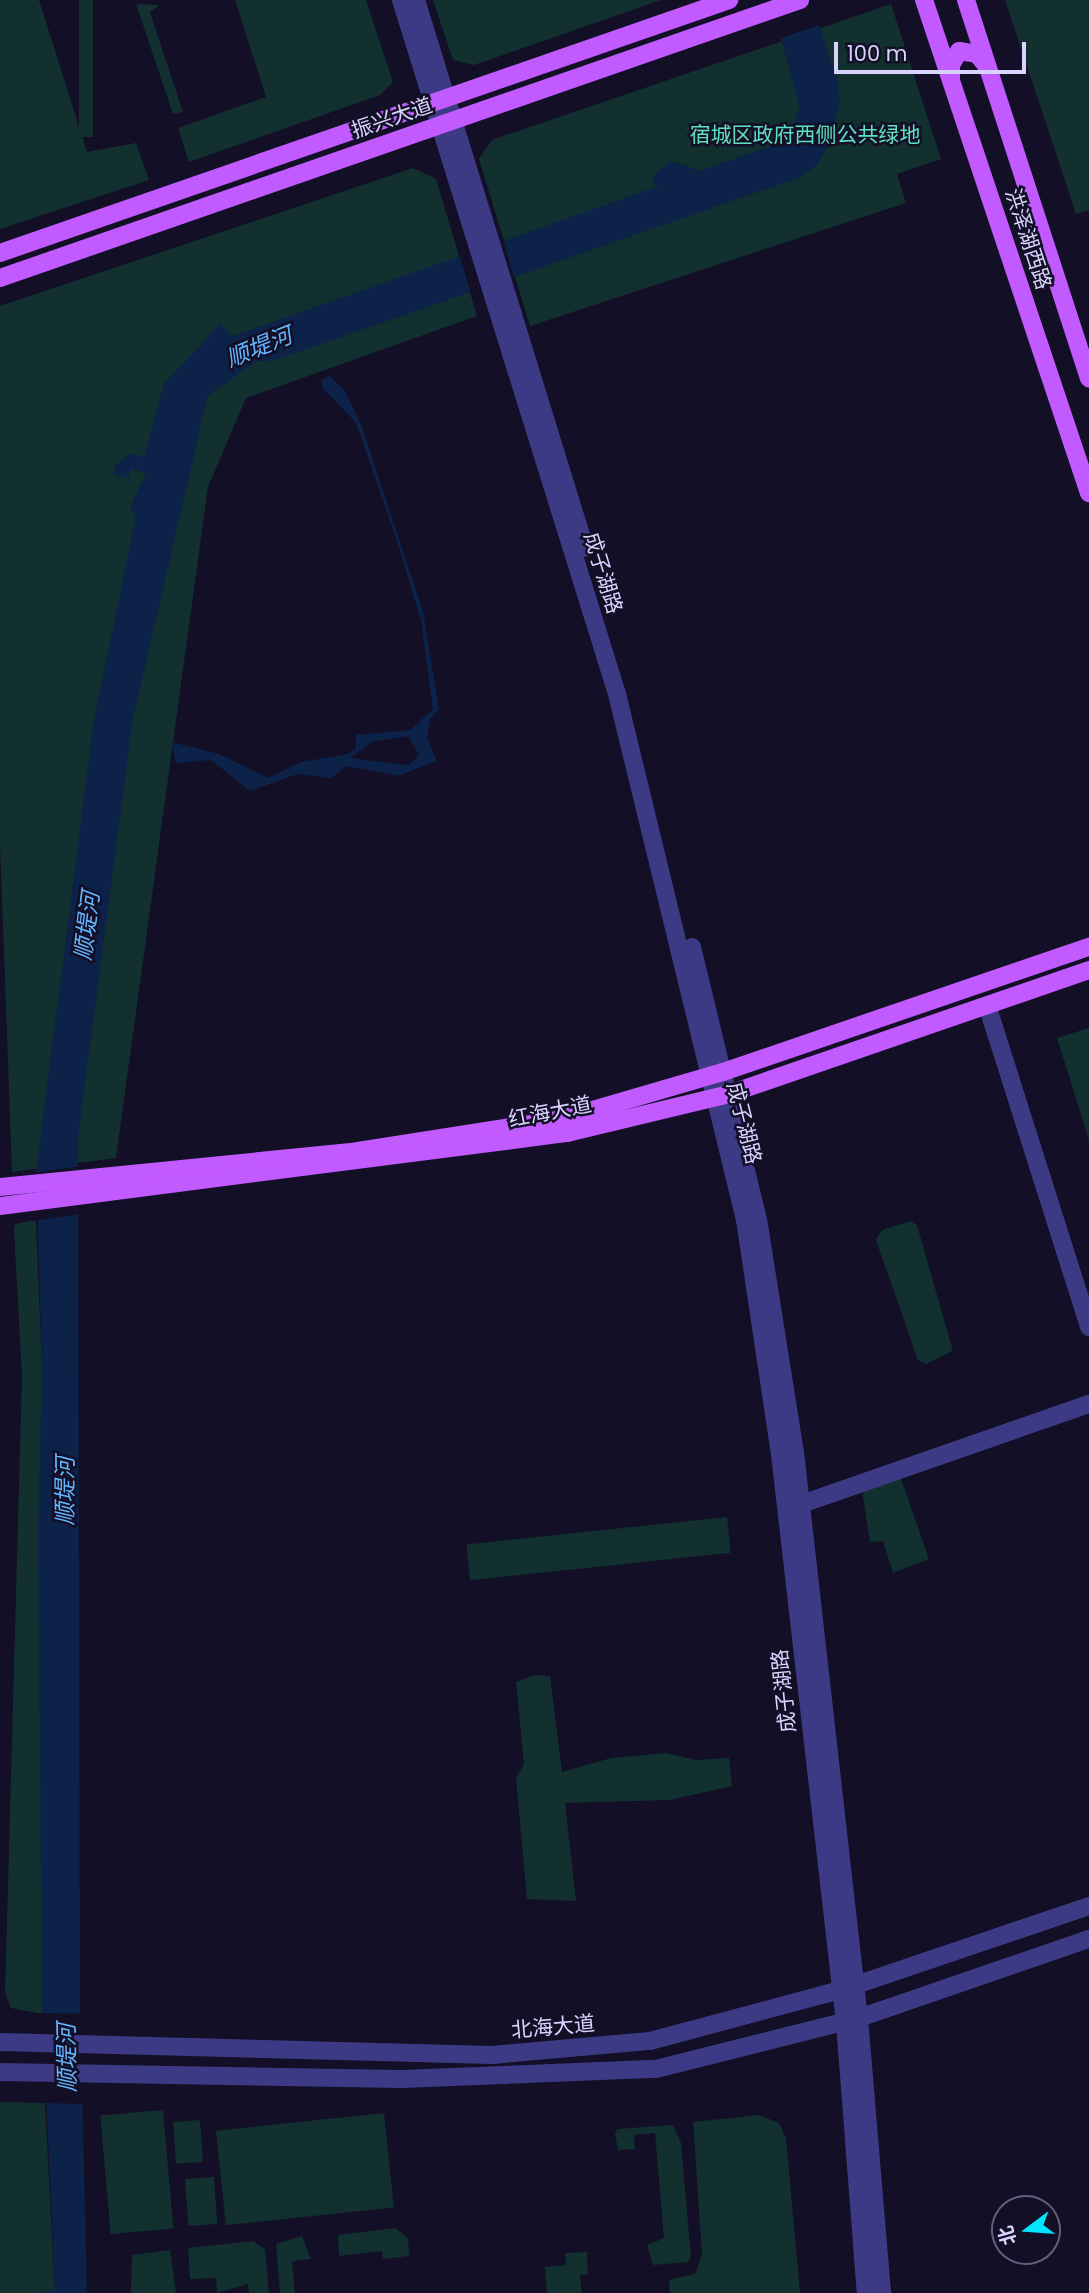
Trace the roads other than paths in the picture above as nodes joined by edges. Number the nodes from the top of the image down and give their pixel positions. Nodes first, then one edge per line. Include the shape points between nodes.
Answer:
1 (401, 0) edge
2 (416, 0) edge
3 (729, 0) edge
4 (800, 0) edge
5 (966, 0) edge
6 (924, 4) edge
7 (988, 68) junction
8 (951, 82) junction
9 (442, 99) junction
10 (449, 122) junction
11 (0, 253) edge
12 (0, 278) edge
13 (1089, 378) edge
14 (1089, 493) edge
15 (1089, 947) edge
16 (1089, 970) edge
17 (987, 1005) junction
18 (716, 1075) junction
19 (721, 1096) junction
20 (115, 1184) junction
21 (0, 1187) edge
22 (0, 1206) edge
23 (1089, 1327) edge
24 (1089, 1404) edge
25 (794, 1507) junction
26 (1089, 1906) edge
27 (1089, 1939) edge
28 (916, 1965) junction
29 (848, 1988) junction
30 (926, 1995) junction
31 (743, 2017) junction
32 (852, 2020) junction
33 (0, 2042) edge
34 (750, 2048) junction
35 (483, 2054) junction
36 (8, 2072) edge
37 (482, 2078) junction
38 (866, 2293) edge
39 (882, 2293) edge

1 - 9 street, 成子湖路
2 - 9 street, 成子湖路
3 - 9 main road, 振兴大道
4 - 10 main road, 振兴大道
5 - 7 main road, 洪泽湖西路
6 - 8 main road, 洪泽湖西路
7 - 8 main road via 977,54 959,51 951,65
7 - 13 main road, 洪泽湖西路
8 - 14 main road, 洪泽湖西路
9 - 10 street, 成子湖路
9 - 11 main road, 振兴大道
10 - 12 main road, 振兴大道
10 - 18 street, 成子湖路 via 627,691
15 - 18 main road, 红海大道
16 - 17 main road, 红海大道
17 - 19 main road, 红海大道
17 - 23 street
18 - 19 street, 成子湖路
18 - 20 main road, 红海大道 via 562,1119
19 - 20 main road, 红海大道 via 487,1147
19 - 25 street, 成子湖路
20 - 21 main road
20 - 22 main road, 红海大道
24 - 25 street
25 - 29 street, 成子湖路
26 - 28 street, 北海大道
27 - 30 street
28 - 29 street, 北海大道
28 - 30 street
29 - 31 street, 北海大道
29 - 32 street, 成子湖路
30 - 32 street
31 - 34 street
31 - 35 street, 北海大道 via 650,2041
32 - 34 street
32 - 38 street, 成子湖路
32 - 39 street, 成子湖路
33 - 35 street, 北海大道
34 - 37 street via 656,2070
35 - 37 street
36 - 37 street

